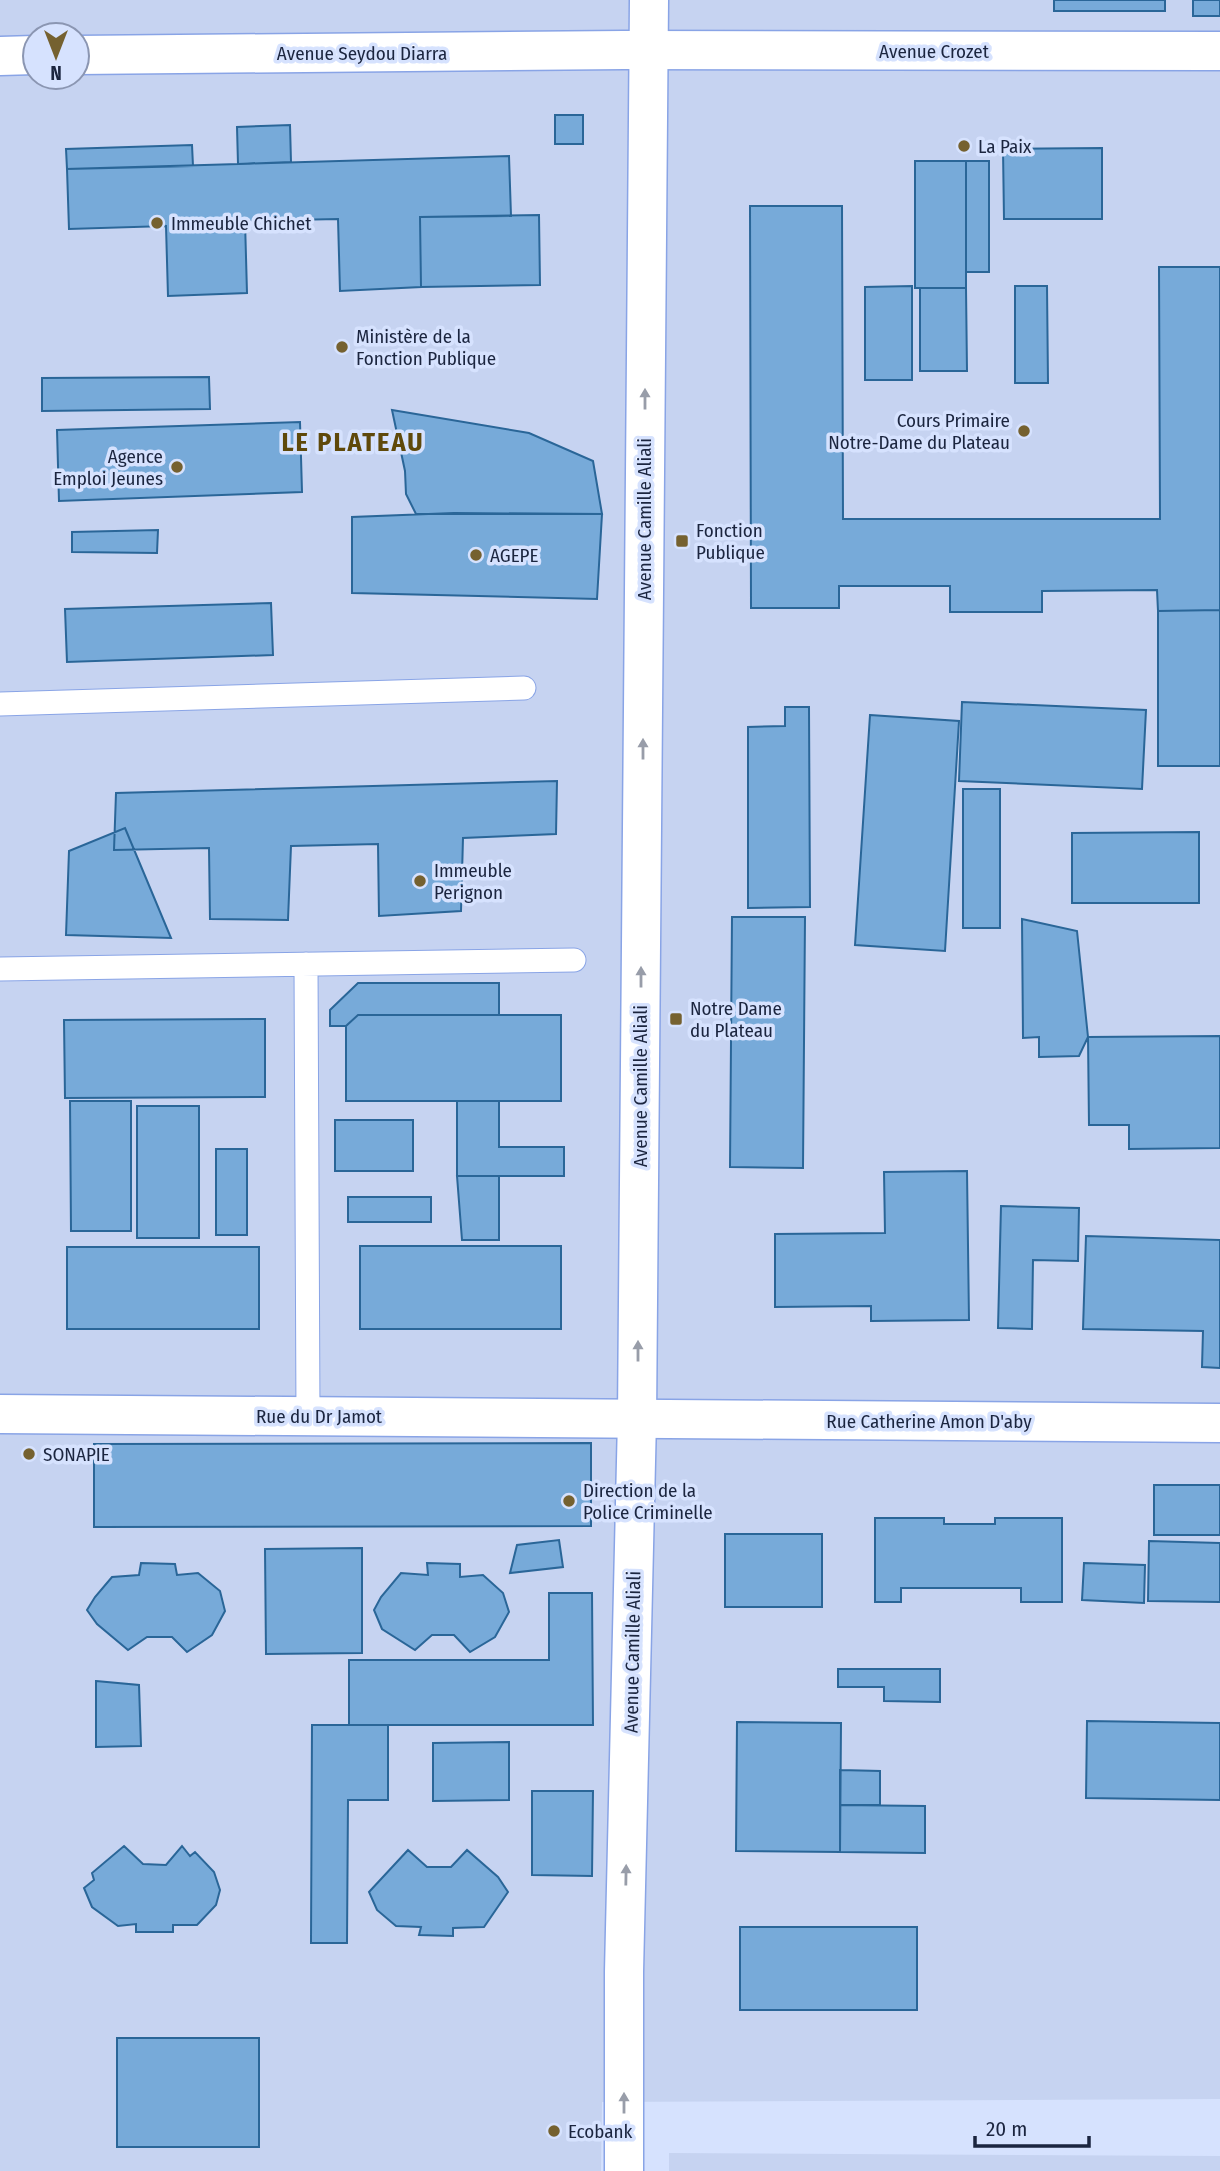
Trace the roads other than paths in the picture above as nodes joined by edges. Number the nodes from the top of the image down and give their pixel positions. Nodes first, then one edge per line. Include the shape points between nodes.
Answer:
1 (649, 0) edge
2 (648, 50) junction
3 (1220, 51) edge
4 (21, 55) edge
5 (91, 55) edge
6 (0, 56) edge
7 (524, 688) dead end
8 (0, 704) edge
9 (574, 960) dead end
10 (306, 964) junction
11 (0, 969) edge
12 (0, 1414) edge
13 (308, 1416) junction
14 (637, 1419) junction
15 (1220, 1423) edge
16 (624, 2171) edge

1 - 2 street, Avenue Camille Aliali
2 - 3 street, Avenue Crozet
2 - 5 street, Avenue Seydou Diarra
14 -> 2 street, Avenue Camille Aliali
4 - 6 street
7 - 8 lane
9 - 10 lane
10 - 11 lane
10 - 13 lane
12 - 13 street, Rue du Dr Jamot
13 - 14 street, Rue du Dr Jamot
14 - 15 street, Rue Catherine Amon D'aby
16 -> 14 street, Avenue Camille Aliali

